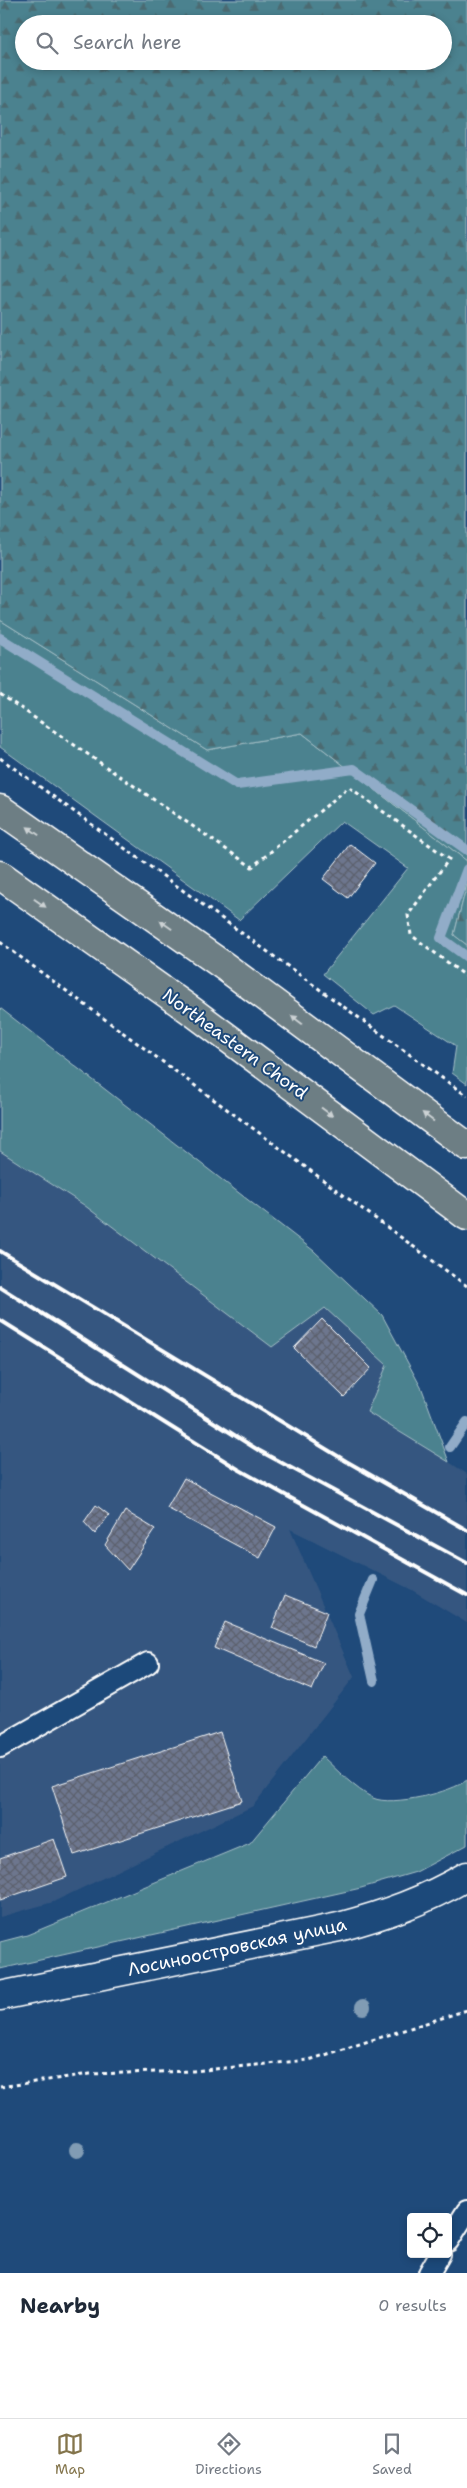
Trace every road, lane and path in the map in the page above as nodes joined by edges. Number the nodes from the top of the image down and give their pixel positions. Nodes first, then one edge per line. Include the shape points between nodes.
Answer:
1 (0, 694) edge
2 (0, 758) edge
3 (0, 809) edge
4 (0, 875) edge
5 (0, 942) edge
6 (467, 977) edge
7 (467, 1096) edge
8 (467, 1146) edge
9 (467, 1216) edge
10 (467, 1286) edge
11 (148, 1663) dead end
12 (0, 1747) edge
13 (467, 1876) edge
14 (0, 1996) edge
15 (467, 2010) edge
16 (0, 2087) edge
17 (467, 2211) edge
18 (452, 2235) edge
19 (438, 2258) edge
20 (429, 2273) edge

1 - 6 path via 252,867 349,787 449,859 408,915 411,935
2 - 7 path
8 -> 3 main road via 224,966
4 -> 9 main road, Northeastern Chord via 193,1012
5 - 10 path
11 - 12 lane
13 - 14 street, Лосиноостровская улица via 394,1912 339,1927
15 - 16 path via 309,2060 193,2071 90,2074
17 - 18 lane
19 - 20 lane

